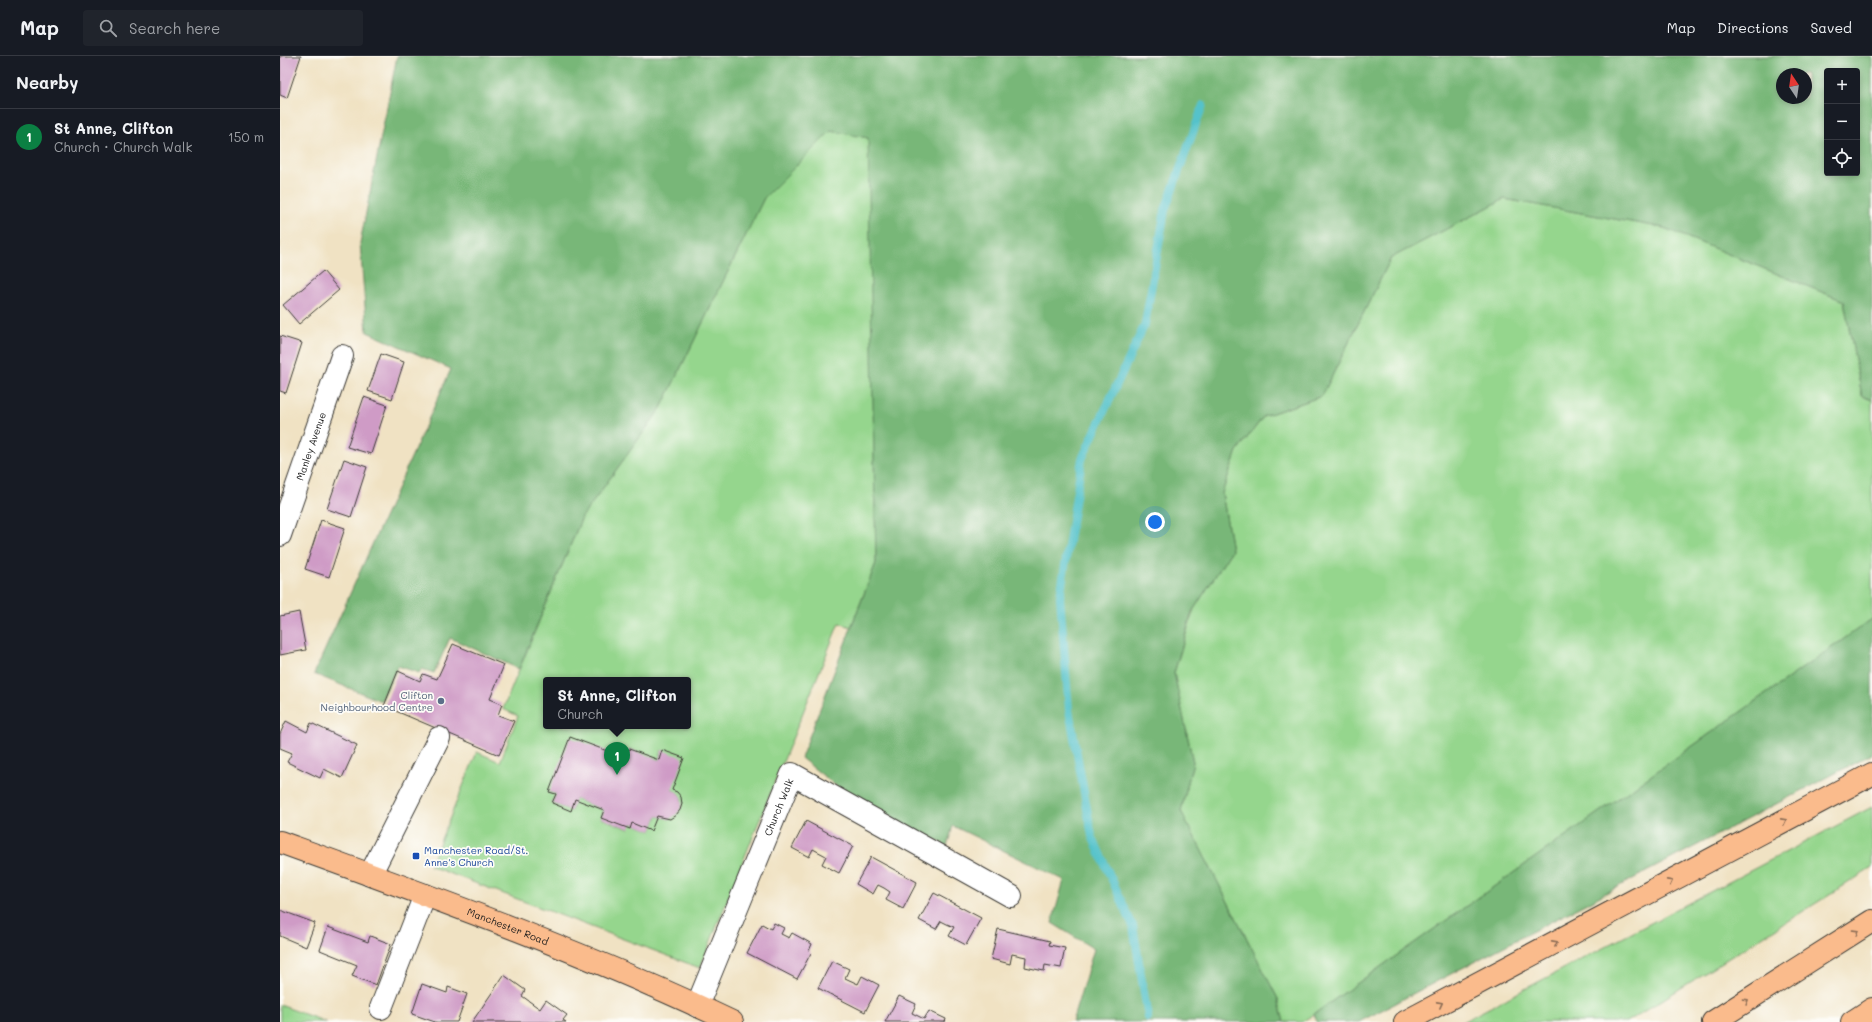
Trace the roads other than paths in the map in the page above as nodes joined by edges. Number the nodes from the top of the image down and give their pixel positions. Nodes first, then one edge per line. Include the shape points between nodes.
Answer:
1 (342, 356) dead end
2 (280, 536) edge
3 (439, 738) dead end
4 (1872, 774) edge
5 (280, 842) edge
6 (370, 875) junction
7 (426, 895) junction
8 (1011, 896) dead end
9 (1872, 921) edge
10 (698, 1006) junction
11 (381, 1008) dead end
12 (1872, 1009) edge
13 (732, 1022) edge
14 (1405, 1022) edge
15 (1713, 1022) edge
16 (1852, 1022) edge

1 - 2 street, Manley Avenue
3 - 6 street
14 -> 4 main road
5 - 6 main road, Manchester Road
6 - 7 main road, Manchester Road
7 - 10 main road, Manchester Road via 537,938
7 - 11 street
8 - 10 street, Church Walk via 792,774
15 -> 9 main road
10 - 13 main road, Manchester Road
12 - 16 main road

